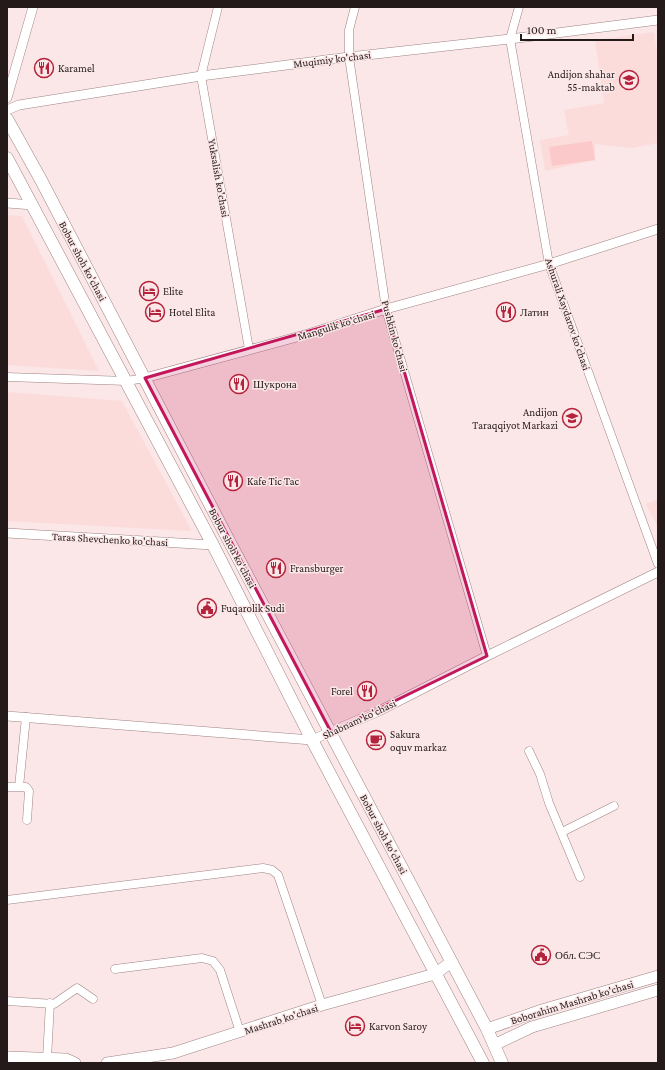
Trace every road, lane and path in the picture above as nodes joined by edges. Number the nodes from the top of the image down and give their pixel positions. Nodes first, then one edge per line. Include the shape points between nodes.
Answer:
1 (33, 7) edge
2 (218, 7) edge
3 (355, 7) edge
4 (519, 7) edge
5 (658, 20) edge
6 (510, 39) junction
7 (350, 56) junction
8 (201, 76) junction
9 (7, 98) edge
10 (7, 110) edge
11 (7, 119) edge
12 (7, 158) edge
13 (7, 203) edge
14 (33, 205) junction
15 (658, 229) edge
16 (549, 264) junction
17 (386, 309) junction
18 (249, 349) junction
19 (7, 377) edge
20 (145, 378) junction
21 (127, 381) junction
22 (7, 533) edge
23 (213, 545) junction
24 (658, 564) edge
25 (658, 572) edge
26 (487, 656) junction
27 (7, 716) edge
28 (26, 717) junction
29 (331, 732) junction
30 (312, 740) junction
31 (529, 751) dead end
32 (7, 787) edge
33 (19, 787) junction
34 (614, 806) dead end
35 (27, 820) dead end
36 (562, 832) junction
37 (580, 877) dead end
38 (7, 900) edge
39 (451, 962) junction
40 (115, 969) dead end
41 (435, 974) junction
42 (658, 976) edge
43 (658, 990) edge
44 (93, 998) dead end
45 (7, 1001) edge
46 (50, 1003) junction
47 (322, 1005) junction
48 (487, 1029) junction
49 (240, 1032) junction
50 (494, 1044) junction
51 (7, 1057) edge
52 (46, 1059) junction
53 (75, 1063) edge
54 (107, 1063) edge
55 (483, 1063) edge
56 (502, 1063) edge

1 - 9 street
2 - 8 street, Yuksalish ko'chasi
3 - 7 street, Pushkin ko'chasi via 349,30
4 - 6 street, Ashurali Xaydarov ko'chasi
5 - 6 street, Muqimiy ko'chasi
6 - 7 street, Muqimiy ko'chasi
6 - 16 street, Ashurali Xaydarov ko'chasi
7 - 8 street, Muqimiy ko'chasi
7 - 17 street, Pushkin ko'chasi
8 - 10 street, Muqimiy ko'chasi via 19,105
8 - 18 street, Yuksalish ko'chasi
11 - 20 main road, Bobur shoh ko'chasi
12 - 14 main road, Bobur shoh ko'chasi
13 - 14 street
14 - 21 main road, Bobur shoh ko'chasi
15 - 16 street, Mangulik ko'chasi
16 - 17 street, Mangulik ko'chasi
16 - 24 street, Ashurali Xaydarov ko'chasi
17 - 18 street, Mangulik ko'chasi via 308,334
17 - 26 street, Pushkin ko'chasi
18 - 20 street, Mangulik ko'chasi
19 - 21 street, Mangulik ko'chasi
20 - 21 street, Mangulik ko'chasi
20 - 29 main road, Bobur shoh ko'chasi
21 - 23 main road, Bobur shoh ko'chasi
22 - 23 street, Taras Shevchenko ko'chasi
23 - 30 main road, Bobur shoh ko'chasi
25 - 26 street, Shabnam ko'chasi
26 - 29 street, Shabnam ko'chasi via 379,711
27 - 28 street, Shabnam ko'chasi
28 - 30 street, Shabnam ko'chasi
28 - 33 street
29 - 30 street, Shabnam ko'chasi
29 - 39 main road, Bobur shoh ko'chasi
30 - 41 main road, Bobur shoh ko'chasi
31 - 36 street
32 - 33 street
33 - 35 street via 26,787 29,791
34 - 36 street
36 - 37 street
38 - 47 street via 263,868 272,870 278,875
39 - 41 main road, Mashrab ko'chasi
39 - 48 main road, Bobur shoh ko'chasi
40 - 49 street via 202,958 213,960 220,970
41 - 47 main road, Mashrab ko'chasi
41 - 55 main road, Bobur shoh ko'chasi
42 - 48 main road, Boborahim Mashrab ko'chasi
43 - 50 main road, Boborahim Mashrab ko'chasi via 532,1027
44 - 46 street via 77,988 54,1004
45 - 46 street
46 - 52 street
47 - 49 main road, Mashrab ko'chasi
48 - 50 main road, Bobur shoh ko'chasi
49 - 54 main road, Mashrab ko'chasi via 174,1053
50 - 56 main road, Bobur shoh ko'chasi
51 - 52 main road
52 - 53 main road via 66,1059

